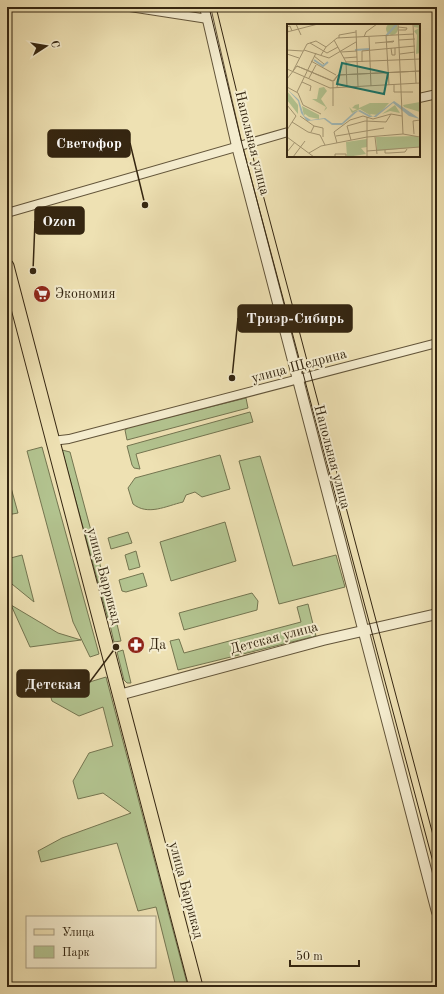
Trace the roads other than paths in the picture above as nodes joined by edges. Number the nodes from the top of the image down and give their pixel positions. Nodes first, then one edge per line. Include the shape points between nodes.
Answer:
1 (130, 7) edge
2 (205, 7) edge
3 (208, 19) junction
4 (437, 94) edge
5 (420, 98) edge
6 (287, 132) edge
7 (237, 146) junction
8 (7, 214) edge
9 (7, 266) edge
10 (12, 302) edge
11 (437, 343) edge
12 (297, 379) junction
13 (52, 441) junction
14 (437, 614) edge
15 (364, 630) junction
16 (119, 695) junction
17 (437, 912) edge
18 (196, 987) edge

1 - 3 street
2 - 3 street, Напольная улица
3 - 7 street, Напольная улица
4 - 5 street
6 - 7 street
7 - 8 street
7 - 12 street, Напольная улица
9 - 10 main road, улица Баррикад
10 - 13 main road, улица Баррикад
11 - 12 street, улица Щедрина
12 - 13 street, улица Щедрина via 69,439
12 - 15 street, Напольная улица
13 - 16 main road, улица Баррикад
14 - 15 street, Детская улица
15 - 16 street, Детская улица
15 - 17 street, Напольная улица
16 - 18 main road, улица Баррикад

